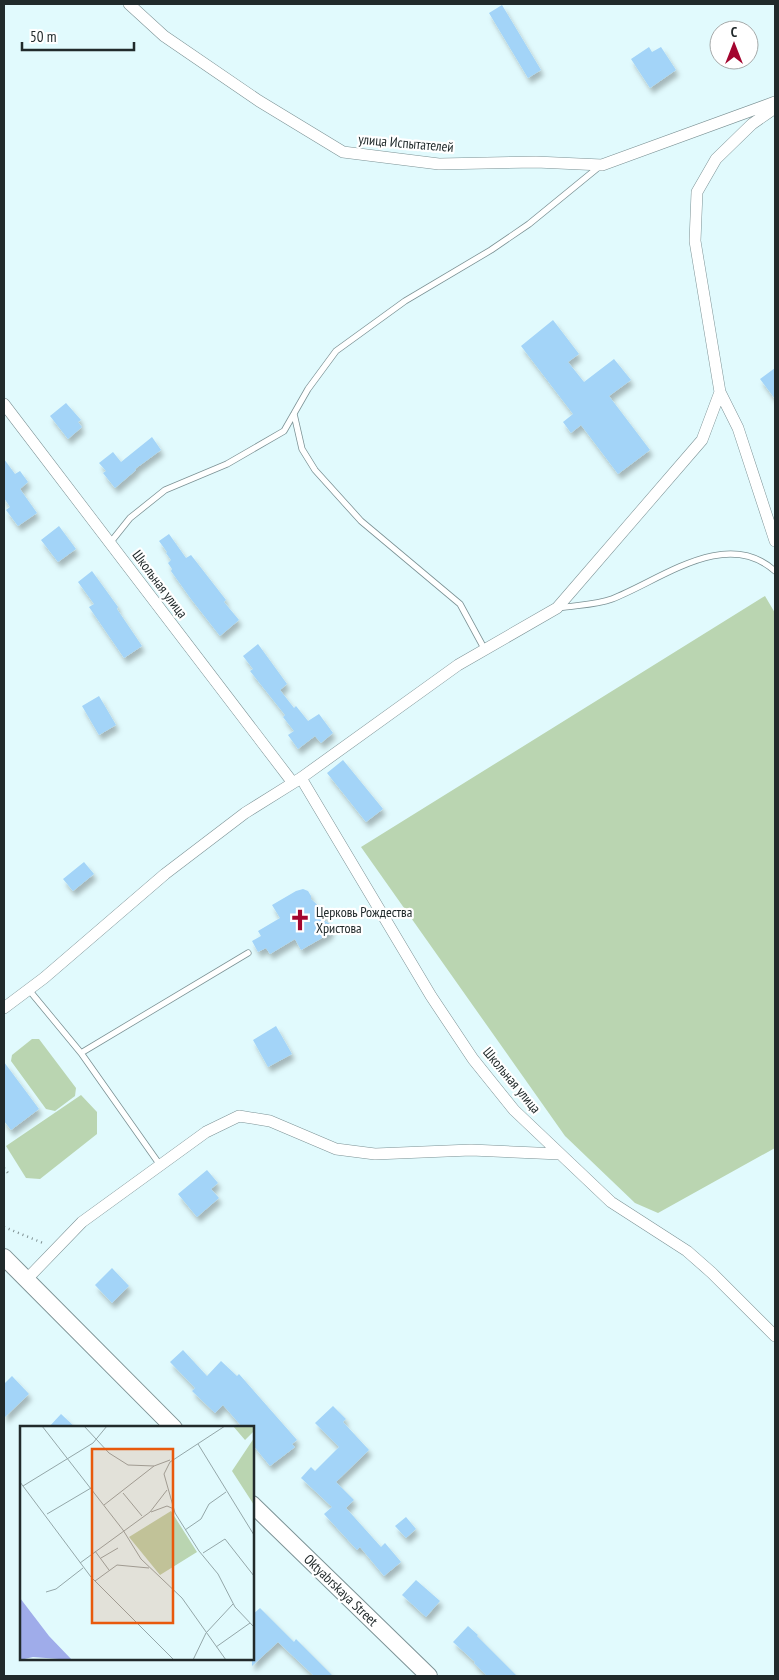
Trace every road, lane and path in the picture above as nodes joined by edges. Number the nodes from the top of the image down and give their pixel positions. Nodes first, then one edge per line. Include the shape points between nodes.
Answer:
1 (129, 4) edge
2 (775, 102) edge
3 (775, 108) edge
4 (602, 165) junction
5 (720, 392) junction
6 (4, 404) edge
7 (294, 414) junction
8 (775, 541) edge
9 (110, 543) junction
10 (775, 571) edge
11 (557, 608) junction
12 (485, 650) junction
13 (297, 780) junction
14 (248, 953) dead end
15 (29, 990) junction
16 (4, 1008) edge
17 (81, 1053) junction
18 (560, 1154) junction
19 (160, 1165) junction
20 (4, 1168) edge
21 (8, 1173) dead end
22 (4, 1227) edge
23 (56, 1249) junction
24 (4, 1257) edge
25 (26, 1280) junction
26 (775, 1336) edge
27 (172, 1426) edge
28 (254, 1506) edge
29 (429, 1676) edge

1 - 4 street, улица Испытателей via 164,36 259,101 343,152 439,164 536,162
2 - 4 street, улица Испытателей
3 - 5 street via 752,124 716,158 697,192 695,240
4 - 7 lane via 491,250 405,301 336,351
5 - 8 street via 738,428
5 - 11 street via 702,440
6 - 9 street, Школьная улица
7 - 9 lane via 284,431 276,436 227,464 165,490 130,518
7 - 12 lane via 302,449 315,470 361,521 460,604
9 - 13 street, Школьная улица
10 - 11 lane via 765,562 750,556 724,553 698,560 610,600
11 - 12 street
12 - 13 street via 458,665
13 - 15 street via 246,813 165,874
13 - 18 street, Школьная улица via 473,1059 514,1110
14 - 17 lane
15 - 16 street
15 - 17 lane
17 - 19 lane
18 - 19 street via 471,1150 375,1154 336,1149 270,1121 239,1116 206,1132
18 - 26 street, Школьная улица via 611,1202 687,1251
19 - 23 street via 82,1222
20 - 21 path
22 - 23 path
23 - 25 street
24 - 25 street
25 - 27 street
28 - 29 street, Oktyabrskaya Street

